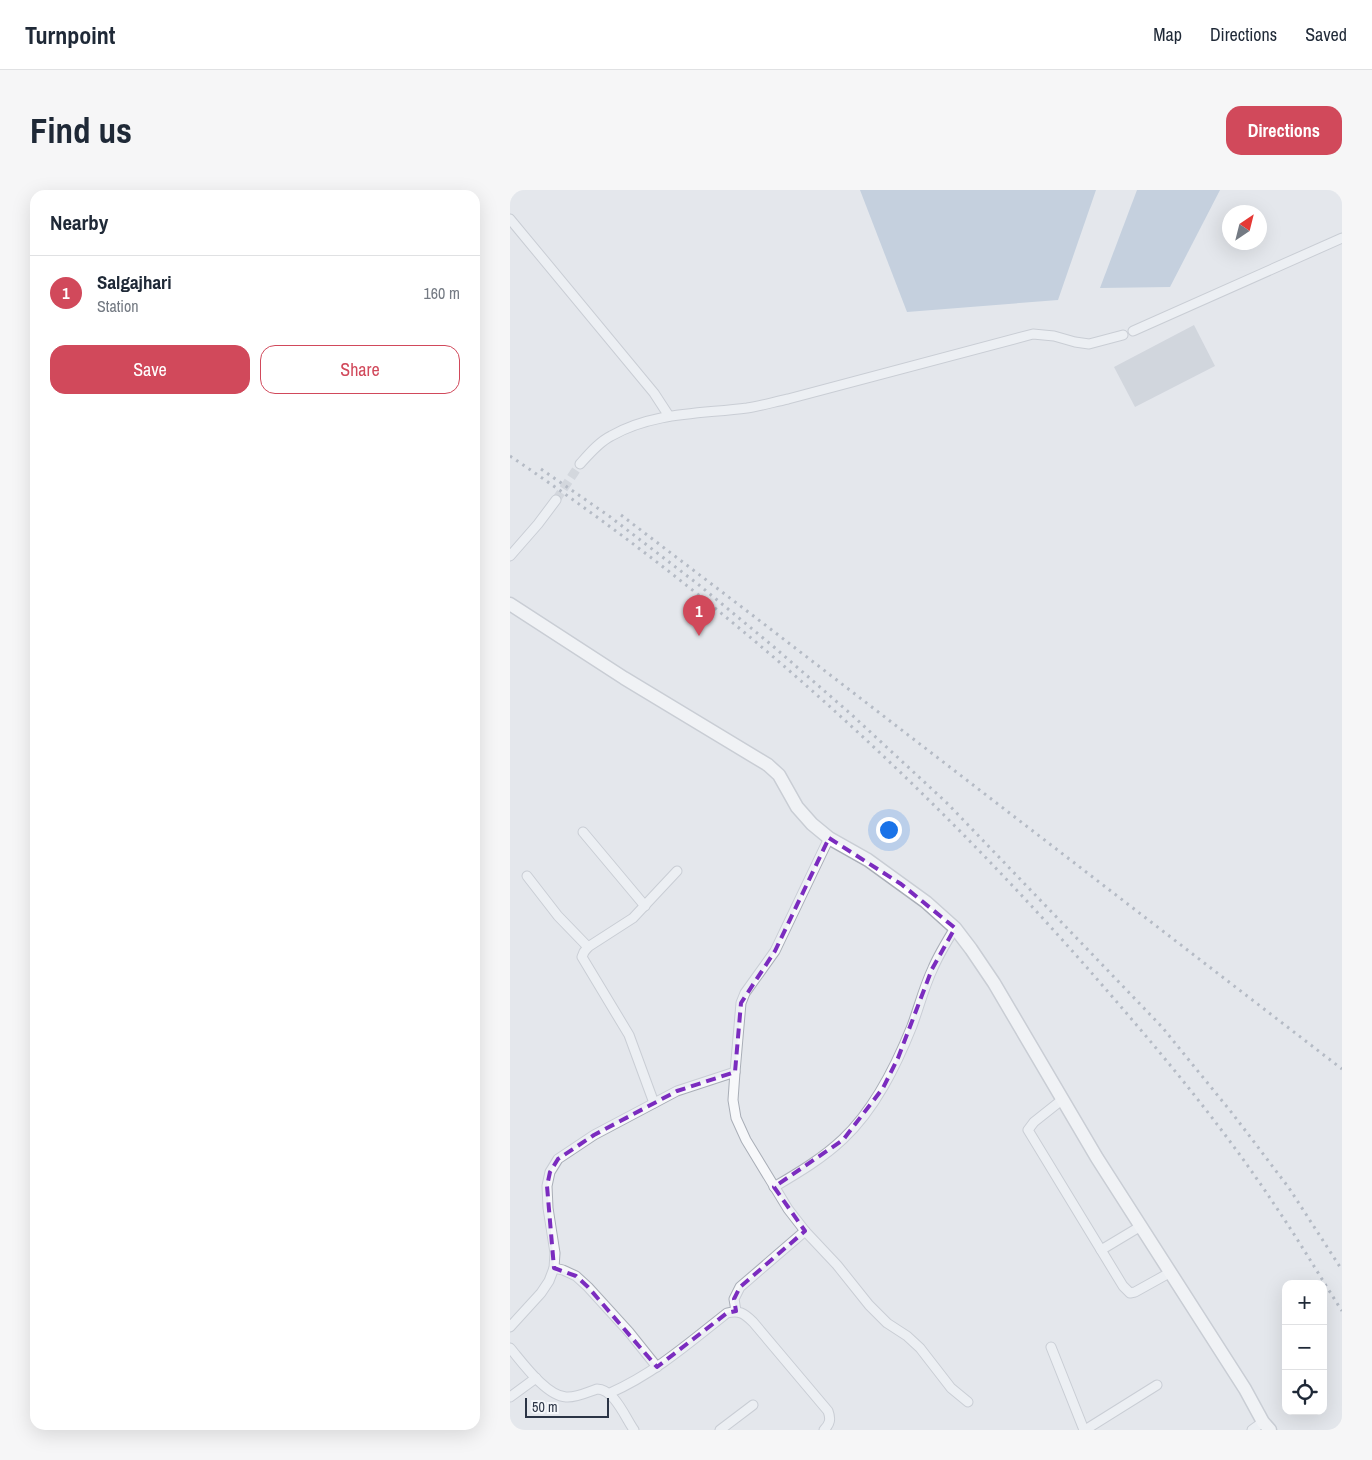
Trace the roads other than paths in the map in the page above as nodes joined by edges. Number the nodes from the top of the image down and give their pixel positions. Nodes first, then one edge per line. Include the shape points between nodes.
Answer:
1 (510, 219) edge
2 (1342, 238) edge
3 (1133, 331) dead end
4 (1122, 335) dead end
5 (669, 416) junction
6 (580, 464) tunnel mouth
7 (556, 500) tunnel mouth
8 (510, 556) edge
9 (510, 604) edge
10 (583, 832) dead end
11 (829, 838) junction
12 (678, 871) dead end
13 (527, 876) dead end
14 (645, 906) junction
15 (955, 928) junction
16 (588, 947) junction
17 (735, 1072) junction
18 (1063, 1099) junction
19 (654, 1103) junction
20 (774, 1187) junction
21 (1141, 1226) junction
22 (806, 1231) junction
23 (1101, 1250) junction
24 (554, 1268) junction
25 (1171, 1272) junction
26 (736, 1311) junction
27 (510, 1328) edge
28 (1051, 1347) dead end
29 (510, 1348) edge
30 (657, 1367) junction
31 (536, 1378) junction
32 (1157, 1384) dead end
33 (610, 1393) junction
34 (510, 1397) edge
35 (968, 1402) dead end
36 (753, 1405) dead end
37 (1266, 1426) edge
38 (634, 1430) edge
39 (720, 1430) edge
40 (824, 1430) edge
41 (1085, 1430) edge
42 (1252, 1430) edge

1 - 5 street via 654,393
2 - 3 street
4 - 5 street via 1090,344 1032,334 780,401 748,408
5 - 6 street via 610,436
7 - 8 street
9 - 11 main road via 768,765 779,775 797,807
10 - 14 street
11 - 15 main road via 868,860 926,902
11 - 17 street via 775,951 745,993 741,1003
12 - 14 street
13 - 16 street via 558,916
14 - 16 street
15 - 18 main road via 994,982
15 - 20 street via 932,969 883,1088 862,1118 836,1145
16 - 19 street via 582,957 629,1035
17 - 19 street via 703,1081
17 - 20 street via 733,1100 736,1118
18 - 21 main road
18 - 23 street via 1028,1130
19 - 24 street via 594,1134 558,1160 550,1172 547,1186
20 - 22 street
21 - 23 street
21 - 25 main road
22 - 26 street via 740,1287 734,1299
22 - 35 street via 886,1323 920,1348 951,1388
23 - 25 street via 1130,1293
24 - 27 street via 542,1293
24 - 30 street via 576,1276 588,1287
25 - 37 main road
26 - 30 street via 727,1312
26 - 40 street via 753,1322 828,1411 830,1418
28 - 41 street
29 - 31 street
30 - 33 street
31 - 33 street via 559,1396 568,1398 597,1389
31 - 34 street
32 - 41 street
33 - 38 street
36 - 39 street
37 - 42 street

